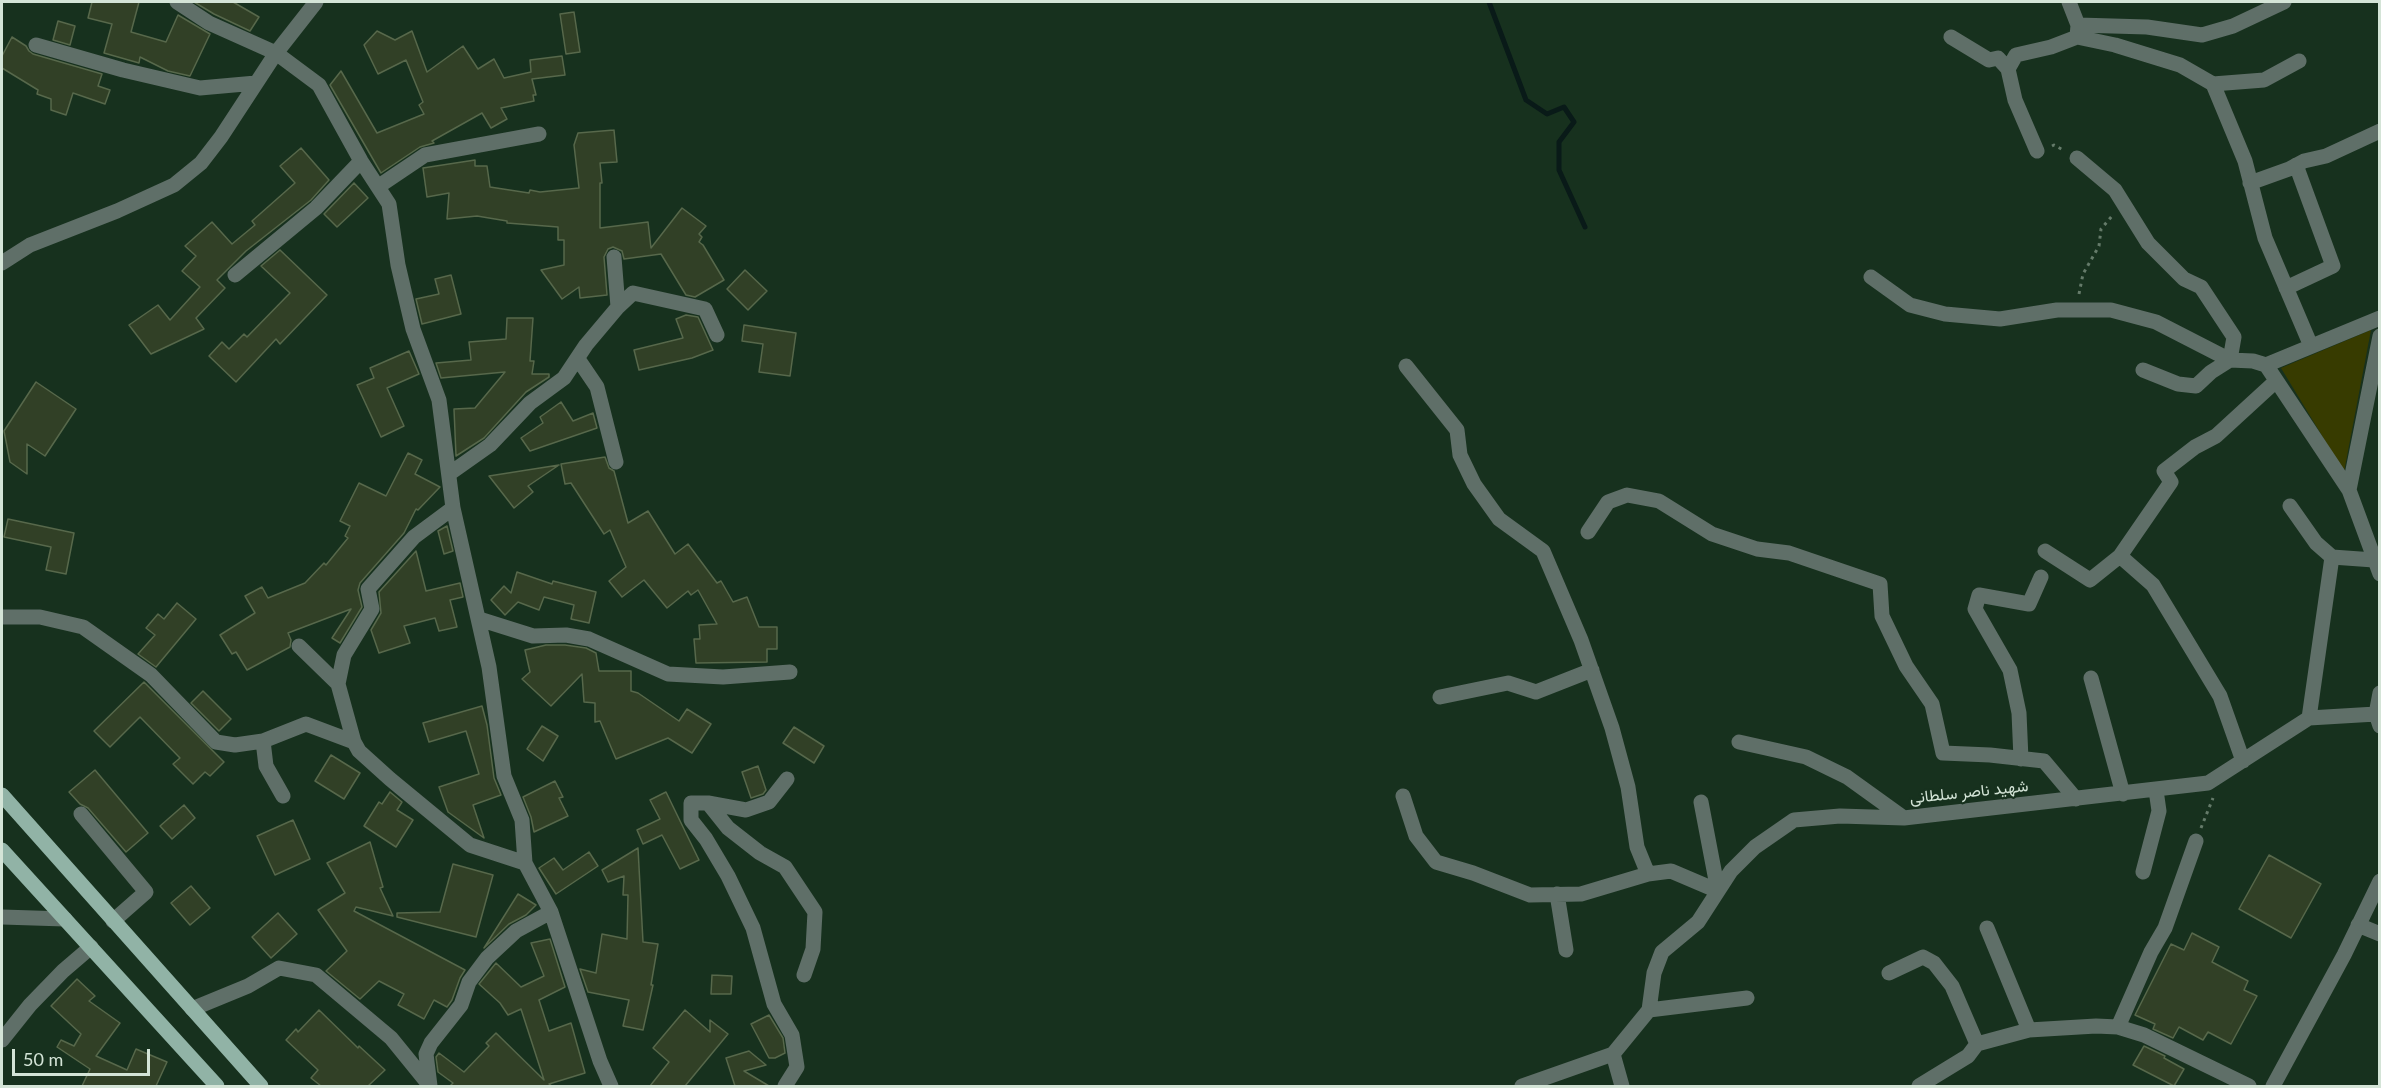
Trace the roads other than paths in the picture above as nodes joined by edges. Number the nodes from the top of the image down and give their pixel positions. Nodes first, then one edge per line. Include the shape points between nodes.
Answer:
1 (177, 2) edge
2 (316, 2) edge
3 (2069, 2) edge
4 (2284, 2) edge
5 (2077, 31) junction
6 (1951, 37) dead end
7 (36, 45) dead end
8 (276, 53) junction
9 (2298, 62) dead end
10 (2008, 69) junction
11 (256, 83) junction
12 (2213, 84) junction
13 (2379, 131) edge
14 (539, 134) dead end
15 (2037, 151) road end
16 (2076, 158) road end
17 (361, 161) junction
18 (2296, 165) junction
19 (2250, 183) junction
20 (379, 186) junction
21 (614, 257) dead end
22 (2, 263) edge
23 (235, 275) dead end
24 (1870, 277) dead end
25 (2286, 288) junction
26 (618, 308) junction
27 (2379, 318) edge
28 (717, 334) dead end
29 (2379, 336) edge
30 (2311, 346) junction
31 (578, 359) junction
32 (2230, 360) junction
33 (2266, 365) junction
34 (1406, 366) dead end
35 (2143, 370) dead end
36 (2276, 381) junction
37 (616, 462) dead end
38 (449, 474) junction
39 (2349, 490) junction
40 (2290, 506) dead end
41 (453, 508) junction
42 (1588, 532) dead end
43 (2045, 551) dead end
44 (2120, 556) junction
45 (2332, 557) junction
46 (2377, 567) edge
47 (2041, 577) dead end
48 (2, 616) edge
49 (478, 619) junction
50 (299, 646) dead end
51 (1592, 670) junction
52 (790, 672) dead end
53 (2091, 678) dead end
54 (338, 684) junction
55 (2379, 693) edge
56 (1440, 697) dead end
57 (2309, 718) junction
58 (2378, 720) edge
59 (263, 741) junction
60 (354, 742) junction
61 (1739, 742) dead end
62 (2021, 759) junction
63 (2243, 761) junction
64 (787, 779) dead end
65 (2156, 790) junction
66 (2123, 794) junction
67 (2, 795) edge
68 (283, 796) dead end
69 (1403, 796) dead end
70 (2076, 799) junction
71 (1701, 802) dead end
72 (708, 803) junction
73 (81, 814) dead end
74 (1904, 818) junction
75 (2196, 841) road end
76 (2, 850) edge
77 (525, 863) junction
78 (2143, 872) dead end
79 (1648, 873) junction
80 (2379, 882) edge
81 (1718, 891) junction
82 (1557, 894) junction
83 (551, 912) junction
84 (2, 917) edge
85 (65, 919) junction
86 (113, 921) junction
87 (2358, 925) junction
88 (1987, 928) dead end
89 (2379, 934) edge
90 (91, 947) junction
91 (1566, 950) dead end
92 (1889, 974) dead end
93 (804, 975) dead end
94 (1747, 998) dead end
95 (192, 1009) junction
96 (1649, 1010) junction
97 (2118, 1026) junction
98 (2029, 1030) junction
99 (2, 1040) edge
100 (1977, 1044) junction
101 (1613, 1054) junction
102 (218, 1086) edge
103 (261, 1086) edge
104 (430, 1086) edge
105 (611, 1086) edge
106 (785, 1086) edge
107 (1522, 1086) edge
108 (1622, 1086) edge
109 (1919, 1086) edge
110 (2249, 1086) edge
111 (2273, 1086) edge

1 - 8 street via 209,23
2 - 8 street
3 - 5 street
4 - 5 street via 2233,26 2202,35 2147,27
5 - 10 street via 2051,47 2016,55
5 - 12 street via 2180,65
6 - 10 street via 1989,60 1998,58
7 - 11 street via 200,88
8 - 11 street
8 - 17 street via 319,85
9 - 12 street via 2264,80
10 - 15 street
11 - 22 street via 201,163 174,185 30,245
12 - 19 street via 2245,161
13 - 18 street via 2326,156
14 - 20 street via 425,155
16 - 32 street via 2115,190 2148,243 2184,279 2201,287 2234,338
17 - 20 street
17 - 23 street via 316,208
18 - 19 street
18 - 25 street via 2333,266
19 - 25 street via 2265,238
20 - 38 street via 389,204 413,329 440,400
21 - 26 street
24 - 32 street via 1910,305 1945,314 2000,318 2057,310 2111,310 2156,322
25 - 30 street
26 - 28 street via 633,294 705,309
26 - 31 street
27 - 30 street
29 - 39 street
30 - 33 street
31 - 37 street via 597,387
31 - 38 street via 564,378 530,403 490,445
32 - 33 street
32 - 35 street via 2196,386 2178,384
33 - 36 street
34 - 51 street via 1457,430 1460,455 1498,519 1543,551
36 - 39 street
36 - 44 street via 2216,436 2164,471 2170,482
38 - 41 street
39 - 46 street
40 - 45 street via 2316,543
41 - 49 street
41 - 54 street via 414,537 368,589 372,609 344,655
42 - 62 street via 1608,502 1627,495 1659,501 1712,534 1757,549 1789,553 1880,584 1882,616 1906,666 1932,704 1943,753
43 - 44 street via 2090,580
44 - 63 street via 2153,585 2189,642 2220,696
45 - 46 street
45 - 57 street
47 - 62 street via 2029,604 1979,595 1975,609 2010,670 2019,713
48 - 59 street via 40,617 83,627 152,675 216,742 235,745
49 - 52 street via 533,636 589,639 668,674
49 - 77 street via 489,667 504,776 522,820
50 - 54 street
51 - 56 street via 1536,692 1508,683
51 - 79 street via 1612,728 1628,787 1637,847
53 - 66 street
54 - 60 street
55 - 58 street
57 - 58 street, شهید ناصر سلطانی
57 - 63 street, شهید ناصر سلطانی
59 - 60 street via 306,724
59 - 68 street via 266,766
60 - 77 street via 390,779 470,845
61 - 74 street via 1806,757 1847,777
62 - 70 street via 2044,761
63 - 65 street, شهید ناصر سلطانی via 2208,783
64 - 72 street via 769,802 746,810
65 - 66 street, شهید ناصر سلطانی
65 - 78 street via 2159,812
66 - 70 street, شهید ناصر سلطانی
67 - 86 main road
69 - 82 street via 1416,836 1436,861 1530,895
70 - 74 street, شهید ناصر سلطانی
71 - 81 street
72 - 93 street via 728,828 785,867 815,912 813,949
72 - 106 street via 691,803 691,820 728,876 753,928 774,1004 792,1035 797,1067
73 - 86 street via 146,892
74 - 81 street, شهید ناصر سلطانی via 1840,816 1794,820 1755,847
75 - 97 street via 2165,928
76 - 85 main road
77 - 83 street
79 - 81 street via 1671,871
79 - 82 street via 1581,894
80 - 87 street
81 - 96 street, شهید ناصر سلطانی via 1698,922 1662,952 1654,972
82 - 91 street
83 - 104 street via 516,931 469,982 461,1005 426,1054
83 - 105 street
84 - 85 street
85 - 90 main road
86 - 95 main road
87 - 89 street
87 - 111 street
88 - 98 street
90 - 99 street via 47,988
90 - 102 main road
92 - 100 street via 1923,957 1934,963 1952,987
94 - 96 street
95 - 103 main road
95 - 104 street via 248,986 279,968 316,975 390,1038
96 - 101 street
97 - 98 street
97 - 110 street
98 - 100 street
100 - 109 street via 1968,1056
101 - 107 street
101 - 108 street

